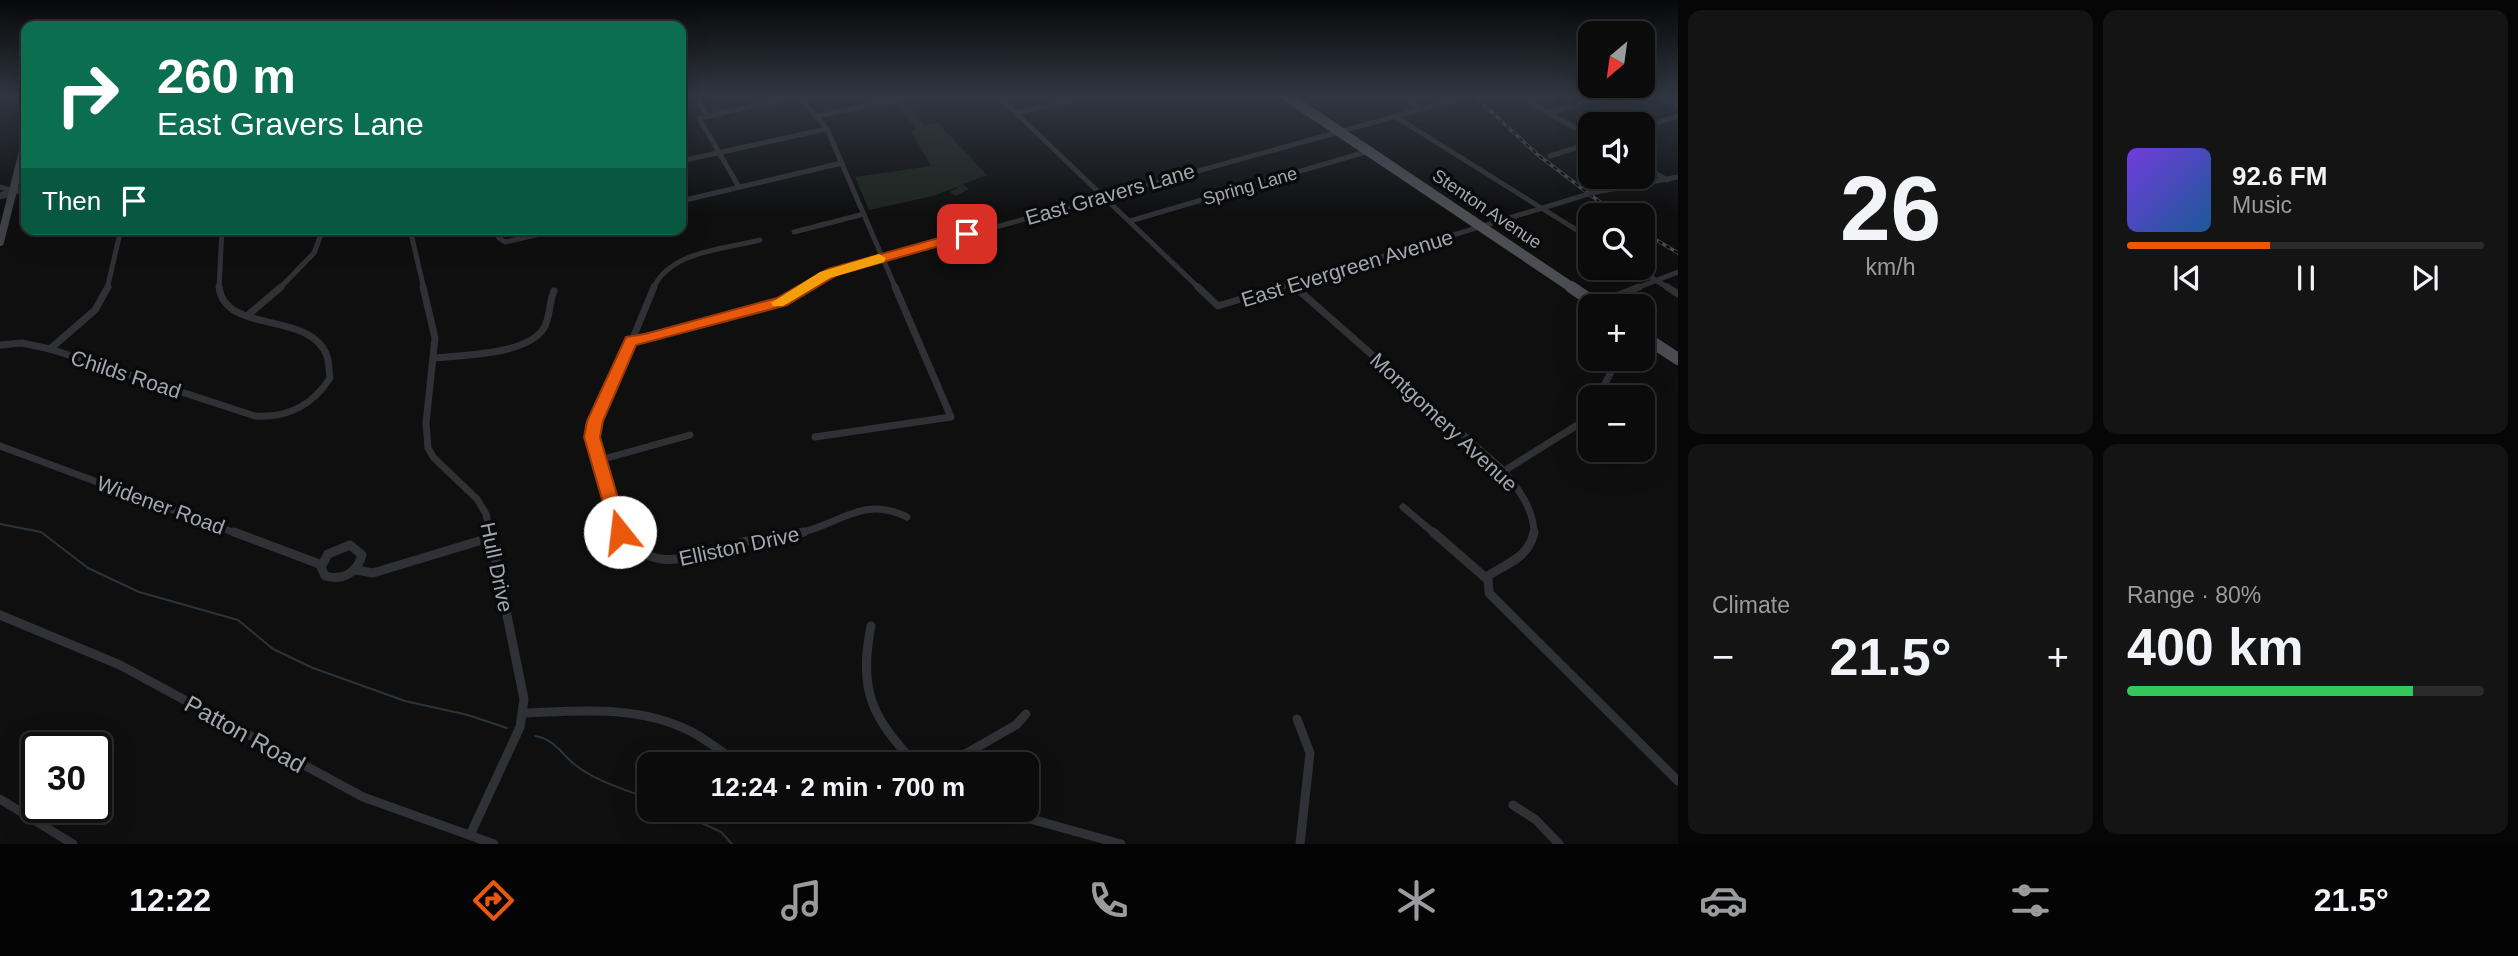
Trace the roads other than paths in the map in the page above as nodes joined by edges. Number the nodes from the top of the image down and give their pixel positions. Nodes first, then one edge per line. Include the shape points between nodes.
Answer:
1 (709, 134) edge
2 (802, 134) edge
3 (829, 134) edge
4 (1038, 134) edge
5 (1331, 134) edge
6 (1344, 134) edge
7 (1424, 134) edge
8 (1578, 147) edge
9 (1369, 151) junction
10 (719, 152) junction
11 (1550, 156) dead end
12 (21, 159) edge
13 (686, 160) edge
14 (842, 163) junction
15 (1655, 173) edge
16 (1678, 177) edge
17 (1668, 180) junction
18 (0, 187) edge
19 (739, 187) junction
20 (21, 189) edge
21 (13, 191) junction
22 (0, 196) edge
23 (1103, 196) junction
24 (686, 200) edge
25 (1542, 209) junction
26 (864, 214) junction
27 (1130, 221) junction
28 (1482, 227) junction
29 (1578, 231) edge
30 (794, 232) dead end
31 (120, 235) edge
32 (222, 235) edge
33 (322, 235) edge
34 (411, 235) edge
35 (498, 235) edge
36 (536, 235) edge
37 (761, 240) dead end
38 (0, 242) edge
39 (883, 257) junction
40 (1678, 272) edge
41 (1656, 280) junction
42 (1293, 285) junction
43 (554, 291) dead end
44 (1581, 294) edge
45 (1623, 294) edge
46 (1678, 294) edge
47 (248, 314) junction
48 (631, 340) junction
49 (1655, 344) edge
50 (0, 345) edge
51 (1661, 348) junction
52 (50, 349) junction
53 (1655, 350) edge
54 (434, 358) junction
55 (1678, 359) edge
56 (1578, 425) edge
57 (690, 435) dead end
58 (816, 437) dead end
59 (0, 446) edge
60 (600, 460) junction
61 (1504, 471) junction
62 (1403, 507) dead end
63 (908, 517) dead end
64 (492, 537) junction
65 (322, 565) junction
66 (356, 570) junction
67 (1487, 579) junction
68 (0, 615) edge
69 (870, 626) dead end
70 (524, 713) junction
71 (1026, 715) dead end
72 (1297, 719) dead end
73 (721, 752) edge
74 (905, 752) edge
75 (969, 752) edge
76 (1678, 781) edge
77 (0, 799) edge
78 (1513, 805) dead end
79 (1039, 821) edge
80 (470, 835) junction
81 (73, 844) edge
82 (494, 844) edge
83 (1121, 844) edge
84 (1300, 844) edge
85 (1559, 844) edge

1 - 10 street
2 - 10 street
3 - 14 street
4 - 23 street
5 - 23 street, East Gravers Lane
6 - 9 main road, Stenton Avenue
7 - 25 street
8 - 11 street
9 - 27 street, Spring Lane
9 - 28 main road, Stenton Avenue
10 - 13 street
10 - 19 street
12 - 21 main road
14 - 19 street
14 - 26 street
15 - 17 street
16 - 17 street, East Evergreen Avenue
17 - 25 street, East Evergreen Avenue, bridge via 1582,196
18 - 21 street
19 - 24 street
20 - 21 street
21 - 22 street
21 - 38 main road
23 - 27 street
23 - 39 street, East Gravers Lane
25 - 28 street, East Evergreen Avenue
25 - 29 street
26 - 30 street
26 - 39 street
27 - 42 street, East Evergreen Avenue via 1218,306
28 - 42 street, East Evergreen Avenue
28 - 44 main road, Stenton Avenue
31 - 52 street via 105,297 89,318
32 - 47 street via 220,295 230,308
33 - 47 street via 304,265
34 - 54 street, Hull Drive via 432,324
35 - 36 street via 505,242
37 - 48 street, Elliston Drive via 680,260 664,269
39 - 48 street, East Gravers Lane via 825,275 782,302
39 - 58 street via 951,417
40 - 41 street
41 - 45 street
41 - 46 street
42 - 61 street, Montgomery Avenue
43 - 54 street via 544,328 531,340 513,347
47 - 52 street, Childs Road via 298,330 325,352 330,373 322,391 304,405 279,415 250,415
48 - 60 street, Elliston Drive via 593,430
49 - 51 main road
50 - 52 street, Childs Road via 22,343
51 - 53 street
51 - 55 main road
54 - 64 street, Hull Drive via 426,423 428,448 477,499
56 - 61 street
57 - 60 street
59 - 65 street, Widener Road
60 - 63 street, Elliston Drive via 620,532 634,548 663,561 684,560 755,538 800,534 872,506 885,506
61 - 67 street, Montgomery Avenue via 1525,499 1534,533 1521,557
62 - 67 street
64 - 66 street via 373,573
64 - 70 street, Hull Drive
65 - 66 street via 322,572 330,578 342,578
65 - 66 street via 334,550 350,545 362,555
67 - 76 street via 1489,593 1502,609
68 - 80 street, Patton Road via 120,665 363,797
69 - 74 street via 863,661 867,699 883,728
70 - 73 street via 591,710 643,714 690,731
70 - 80 street, Hull Drive
71 - 75 street
72 - 84 street via 1310,753
77 - 81 street
78 - 85 street
79 - 83 street
80 - 82 street, Patton Road

